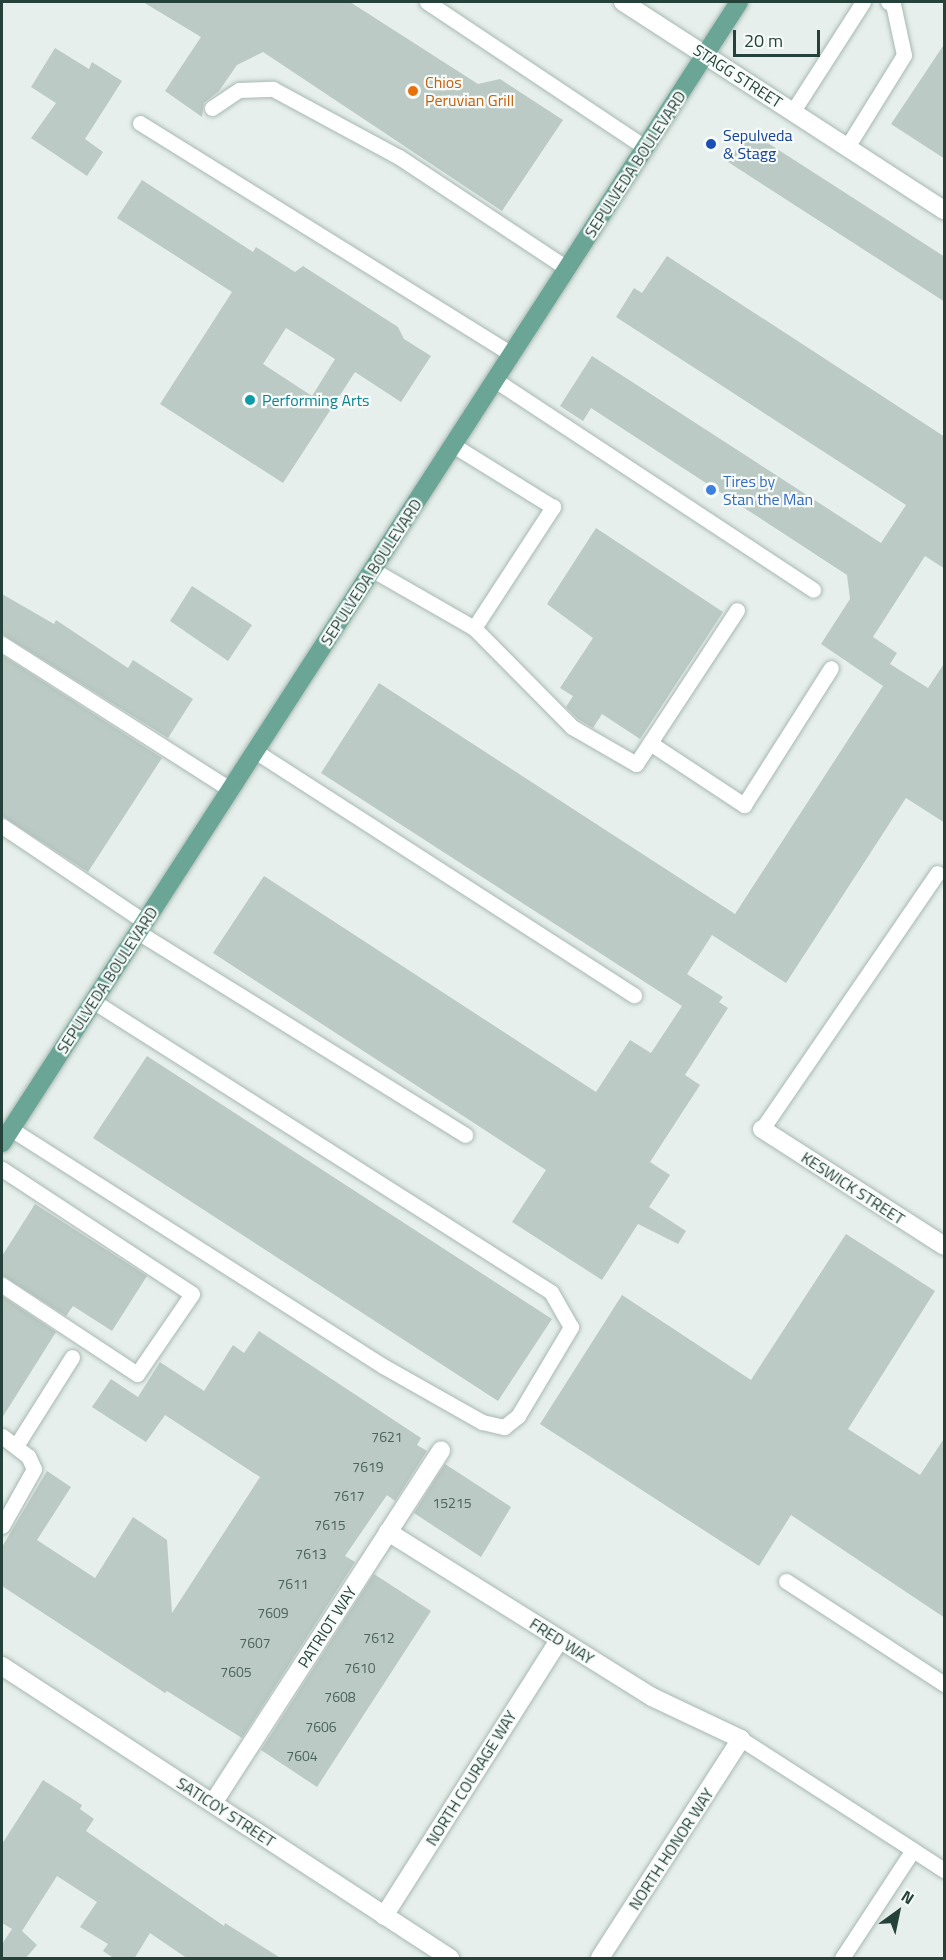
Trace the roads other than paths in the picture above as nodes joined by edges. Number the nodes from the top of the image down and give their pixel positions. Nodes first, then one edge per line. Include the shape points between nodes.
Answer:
1 (428, 2) edge
2 (623, 2) edge
3 (739, 2) edge
4 (863, 2) edge
5 (888, 2) edge
6 (705, 55) junction
7 (212, 108) dead end
8 (793, 111) junction
9 (140, 123) dead end
10 (646, 147) junction
11 (847, 147) junction
12 (945, 210) edge
13 (567, 268) junction
14 (512, 355) junction
15 (495, 380) junction
16 (453, 445) junction
17 (373, 570) junction
18 (813, 590) dead end
19 (736, 610) dead end
20 (474, 628) junction
21 (2, 644) edge
22 (831, 668) dead end
23 (650, 743) junction
24 (255, 751) junction
25 (231, 789) junction
26 (2, 826) edge
27 (937, 873) dead end
28 (141, 927) junction
29 (634, 995) dead end
30 (93, 1001) junction
31 (762, 1129) joint
32 (465, 1135) dead end
33 (6, 1136) edge
34 (2, 1169) edge
35 (945, 1246) edge
36 (2, 1285) edge
37 (72, 1357) dead end
38 (2, 1437) edge
39 (16, 1446) junction
40 (441, 1450) dead end
41 (2, 1526) edge
42 (388, 1532) junction
43 (786, 1581) dead end
44 (559, 1640) junction
45 (2, 1666) edge
46 (945, 1684) edge
47 (741, 1739) junction
48 (213, 1803) junction
49 (913, 1850) junction
50 (945, 1870) edge
51 (384, 1916) junction
52 (450, 1959) edge
53 (600, 1959) edge
54 (842, 1959) edge

1 - 10 lane
2 - 6 street, STAGG STREET
3 - 6 main road, SEPULVEDA BOULEVARD
4 - 8 lane
5 - 11 lane via 893,4 904,55
6 - 8 street, STAGG STREET
6 - 10 main road, SEPULVEDA BOULEVARD
7 - 13 lane via 239,90 273,89 399,157
8 - 11 street, STAGG STREET
9 - 14 lane
10 - 13 main road, SEPULVEDA BOULEVARD
11 - 12 street, STAGG STREET
13 - 14 main road, SEPULVEDA BOULEVARD
14 - 15 main road, SEPULVEDA BOULEVARD
15 - 16 main road, SEPULVEDA BOULEVARD
15 - 18 lane
16 - 17 main road, SEPULVEDA BOULEVARD
16 - 20 lane via 553,507
17 - 20 lane
17 - 24 main road, SEPULVEDA BOULEVARD
19 - 23 lane
20 - 23 lane via 572,727 636,764
21 - 25 lane
22 - 23 lane via 744,805
24 - 25 main road, SEPULVEDA BOULEVARD
24 - 29 lane
25 - 28 main road, SEPULVEDA BOULEVARD
26 - 28 lane
27 - 31 lane
28 - 30 main road, SEPULVEDA BOULEVARD
28 - 32 lane
30 - 33 main road, SEPULVEDA BOULEVARD
30 - 33 lane via 550,1292 571,1327 518,1416 504,1427 472,1417
31 - 35 street, KESWICK STREET
34 - 36 lane via 192,1294 137,1374
37 - 39 lane
38 - 39 lane
39 - 41 lane via 34,1469
40 - 42 street, PATRIOT WAY
42 - 44 street, FRED WAY
42 - 48 street, PATRIOT WAY
43 - 46 lane
44 - 47 street, FRED WAY via 652,1697
44 - 51 street, NORTH COURAGE WAY
45 - 48 street, SATICOY STREET
47 - 49 lane
47 - 53 street, NORTH HONOR WAY
48 - 51 street, SATICOY STREET
49 - 50 lane
49 - 54 lane
51 - 52 street, SATICOY STREET

